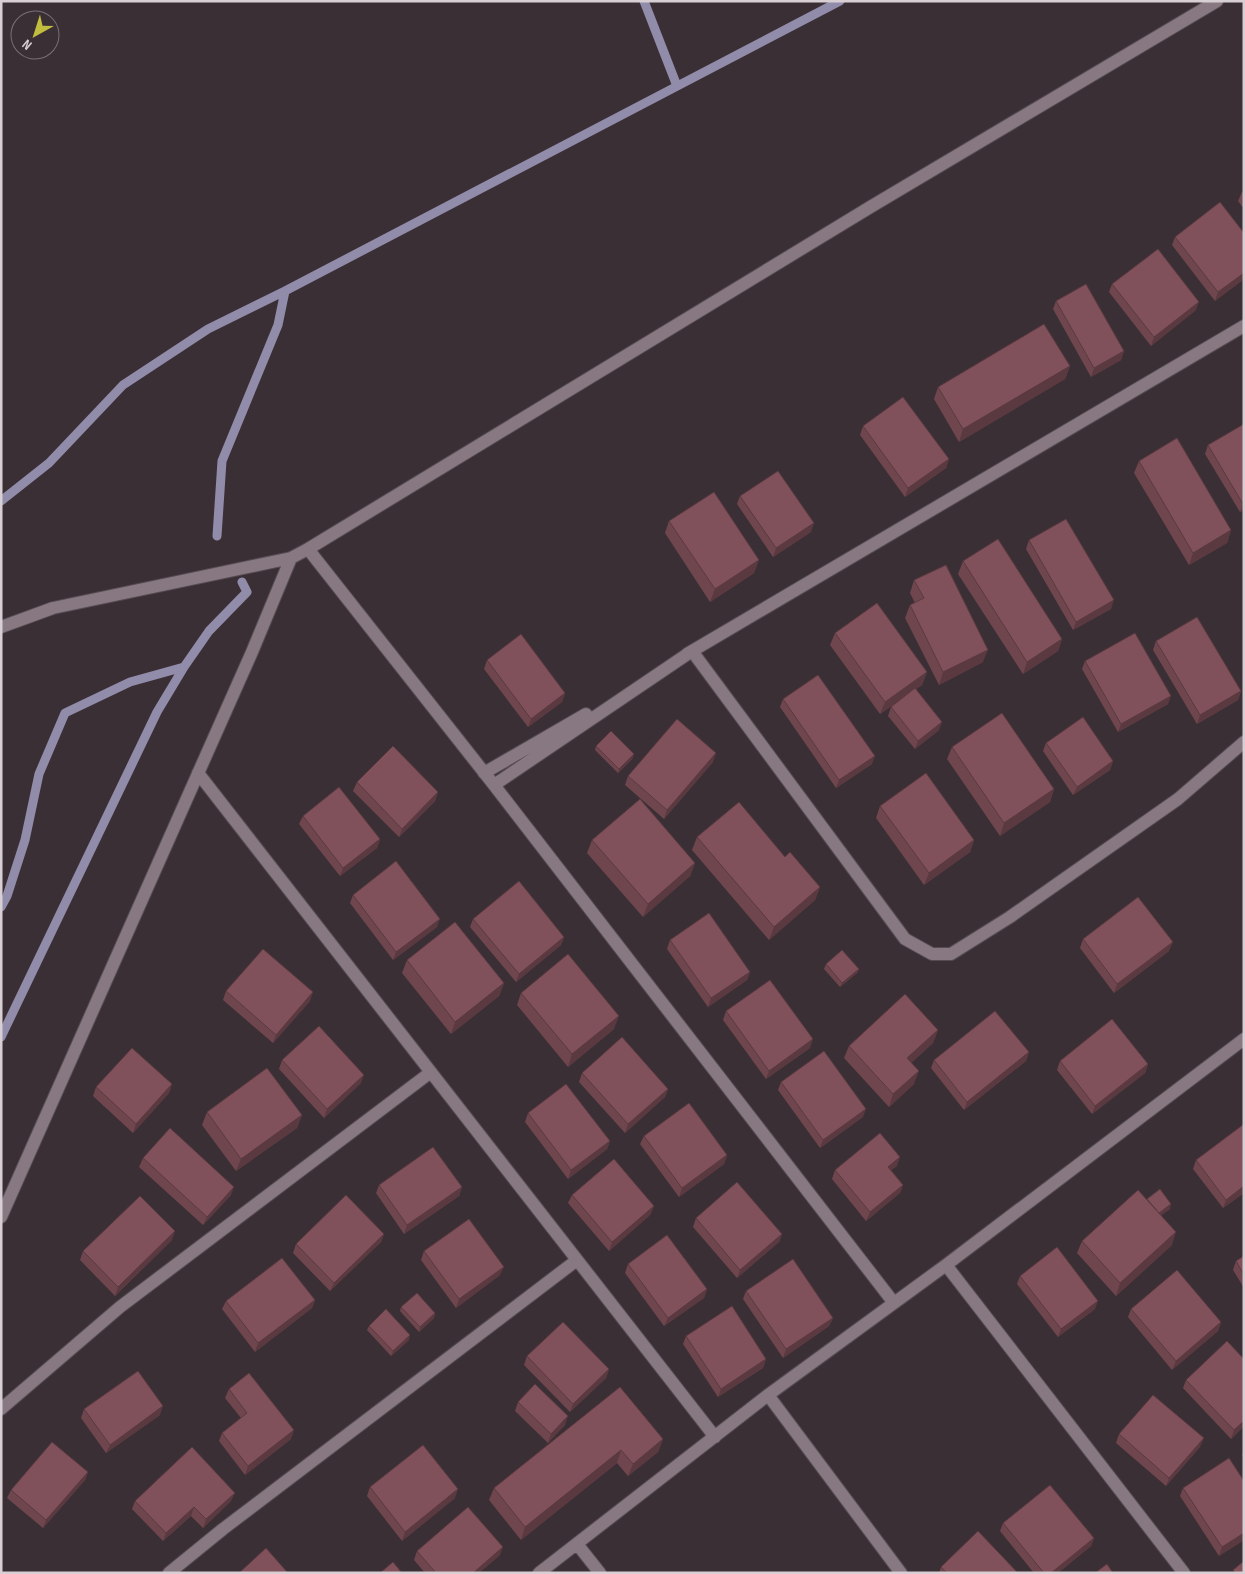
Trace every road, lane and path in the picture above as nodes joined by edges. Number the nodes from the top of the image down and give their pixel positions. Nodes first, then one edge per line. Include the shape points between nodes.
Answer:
1 (1217, 1) edge
2 (1244, 326) edge
3 (308, 549) junction
4 (291, 558) junction
5 (1, 627) edge
6 (692, 651) junction
7 (1244, 742) edge
8 (198, 773) junction
9 (484, 774) junction
10 (494, 785) junction
11 (1244, 1039) edge
12 (431, 1072) junction
13 (1, 1217) edge
14 (577, 1260) junction
15 (946, 1265) junction
16 (894, 1303) junction
17 (768, 1395) junction
18 (1, 1408) edge
19 (715, 1437) junction
20 (577, 1544) junction
21 (169, 1573) edge
22 (539, 1573) edge
23 (600, 1573) edge
24 (901, 1573) edge
25 (1184, 1573) edge

1 - 3 street via 872,206
2 - 6 street
3 - 4 street
3 - 9 street
4 - 5 street via 53,608
4 - 8 street
6 - 7 street via 905,940 932,954 951,954 1010,917 1178,799
6 - 9 street
6 - 10 street
8 - 12 street
8 - 13 street
9 - 10 street
10 - 16 street
11 - 15 street
12 - 14 street
12 - 18 street via 120,1307
14 - 19 street
14 - 21 street
15 - 16 street
15 - 25 street
16 - 17 street
17 - 19 street
17 - 24 street
19 - 20 street
20 - 22 street
20 - 23 street

